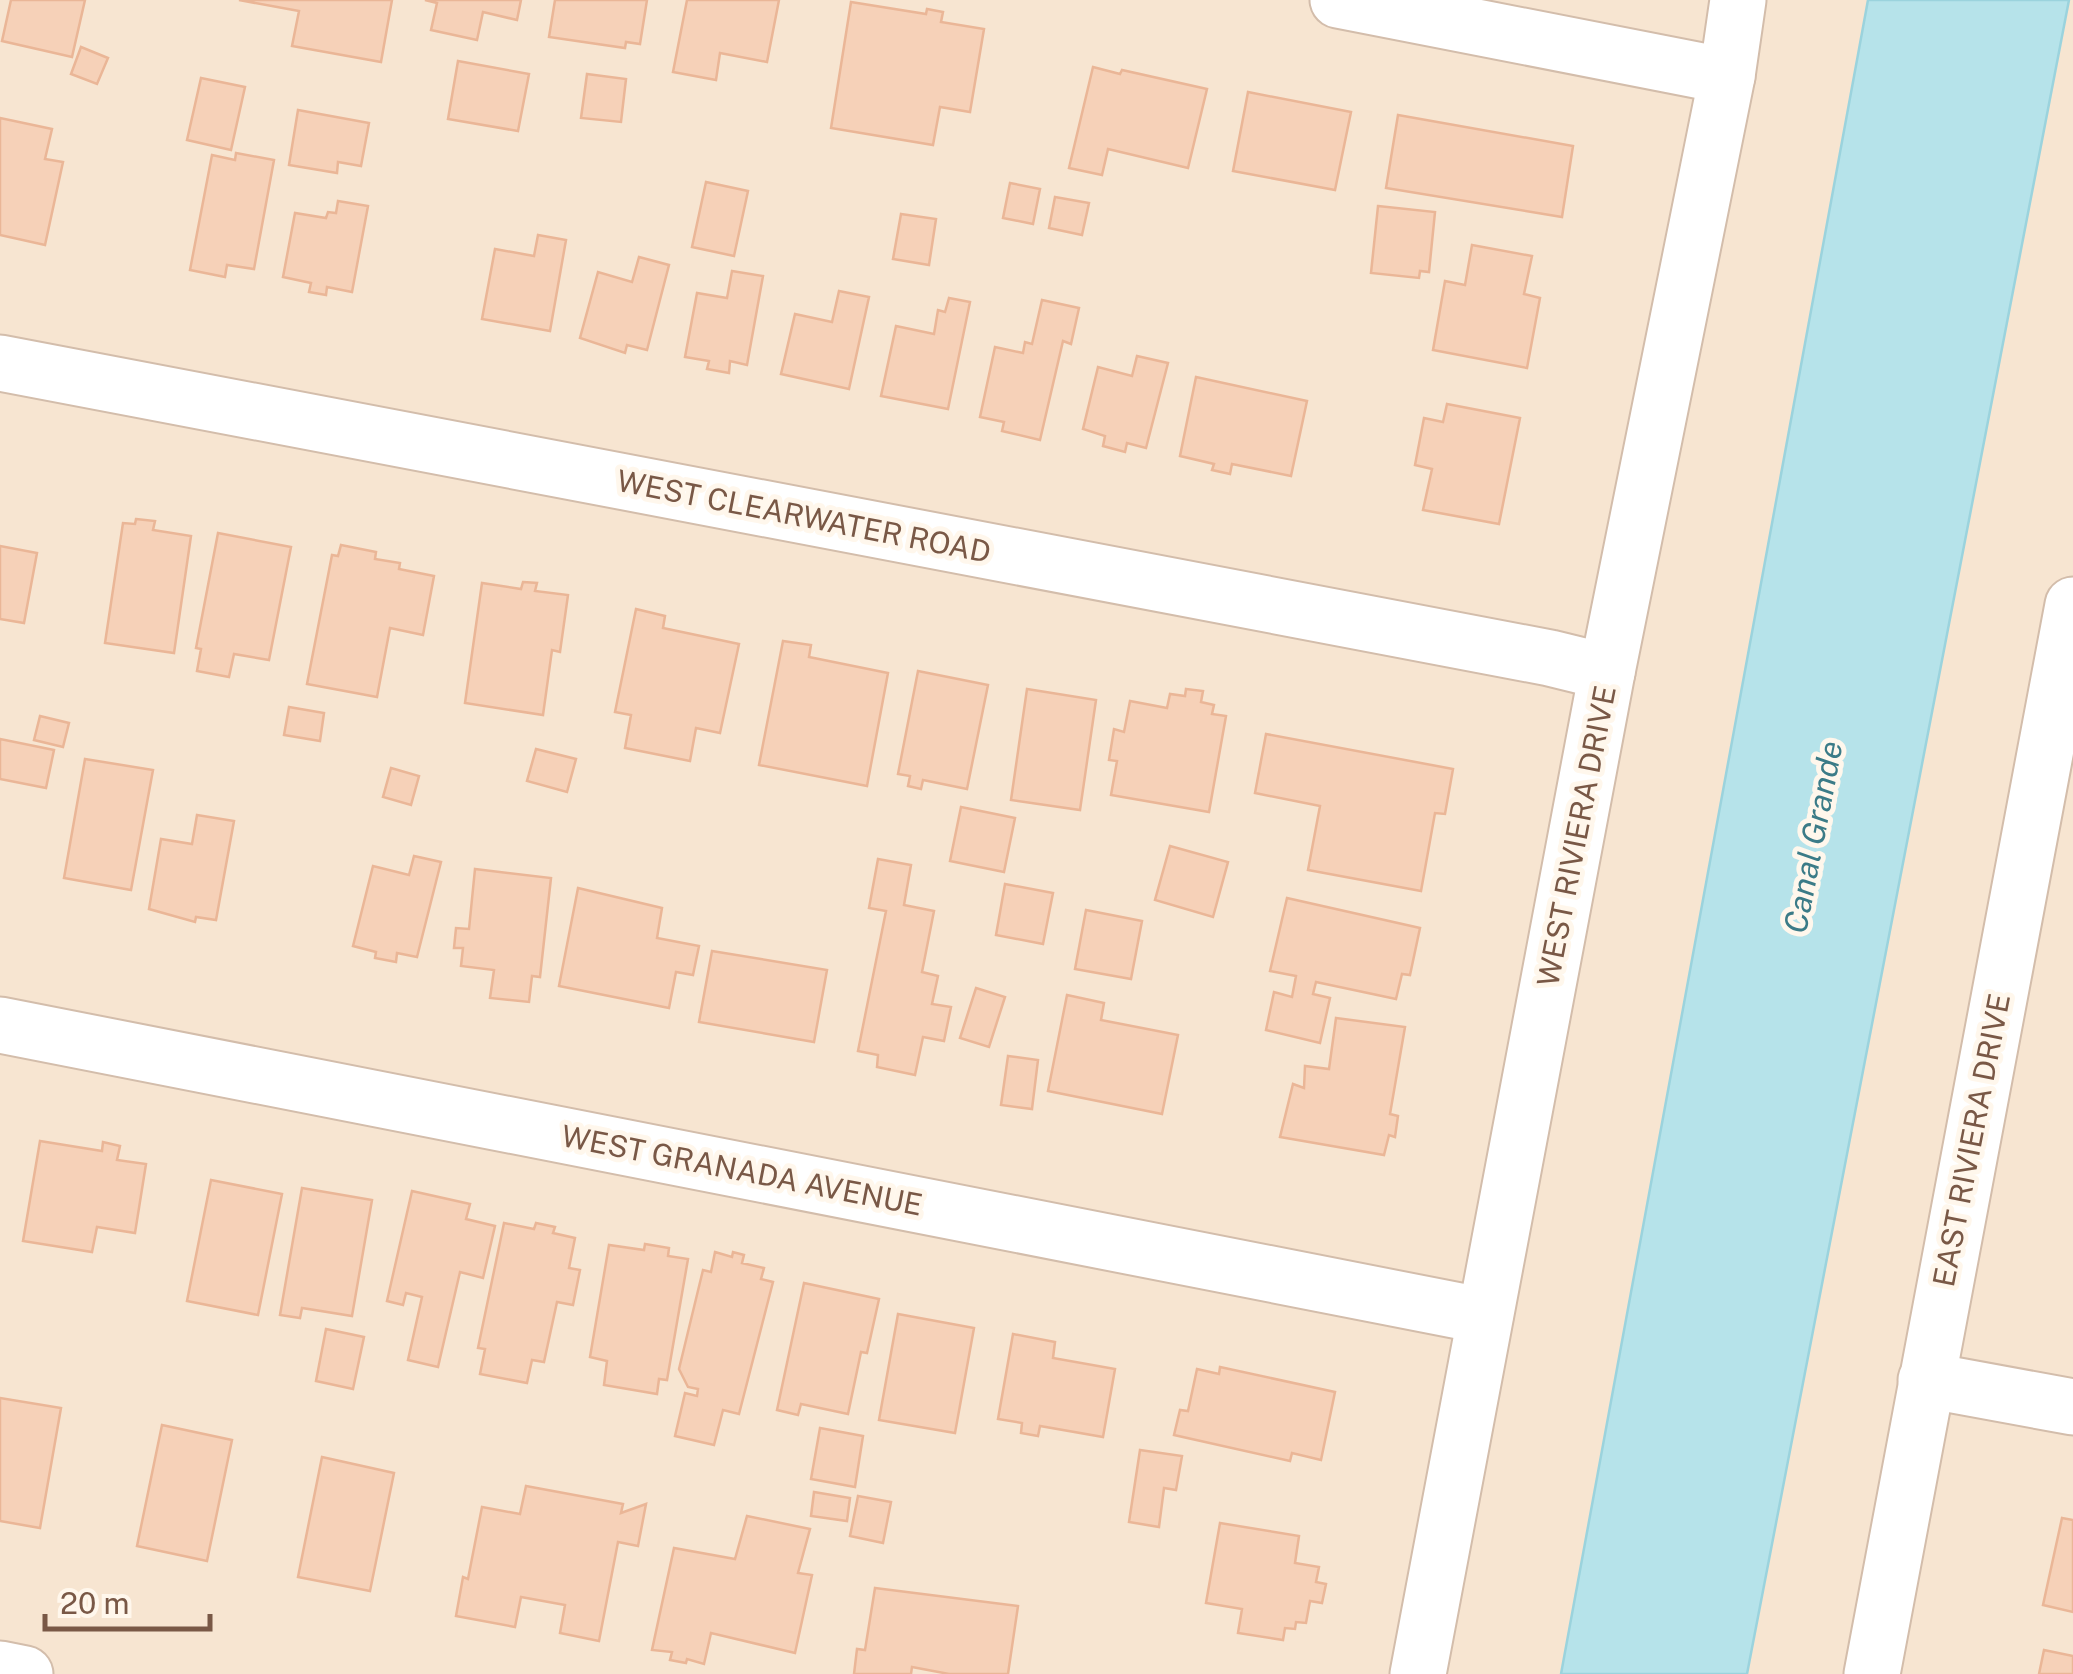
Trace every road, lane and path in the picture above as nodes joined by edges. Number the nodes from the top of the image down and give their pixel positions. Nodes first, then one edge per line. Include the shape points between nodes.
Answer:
1 (1338, 0) edge
2 (1738, 0) edge
3 (1727, 76) junction
4 (0, 363) edge
5 (2073, 606) edge
6 (1607, 672) junction
7 (2058, 767) edge
8 (0, 1025) edge
9 (1484, 1316) junction
10 (1926, 1380) junction
11 (2073, 1407) edge
12 (0, 1669) edge
13 (24, 1674) edge
14 (1418, 1674) edge
15 (1872, 1674) edge

1 - 3 street
2 - 3 street, WEST RIVIERA DRIVE
3 - 6 street, WEST RIVIERA DRIVE
4 - 6 street, WEST CLEARWATER ROAD
5 - 7 street, EAST RIVIERA DRIVE
6 - 9 street, WEST RIVIERA DRIVE
7 - 10 street, EAST RIVIERA DRIVE
8 - 9 street, WEST GRANADA AVENUE
9 - 14 street, WEST RIVIERA DRIVE
10 - 11 street
10 - 15 street, EAST RIVIERA DRIVE
12 - 13 street

